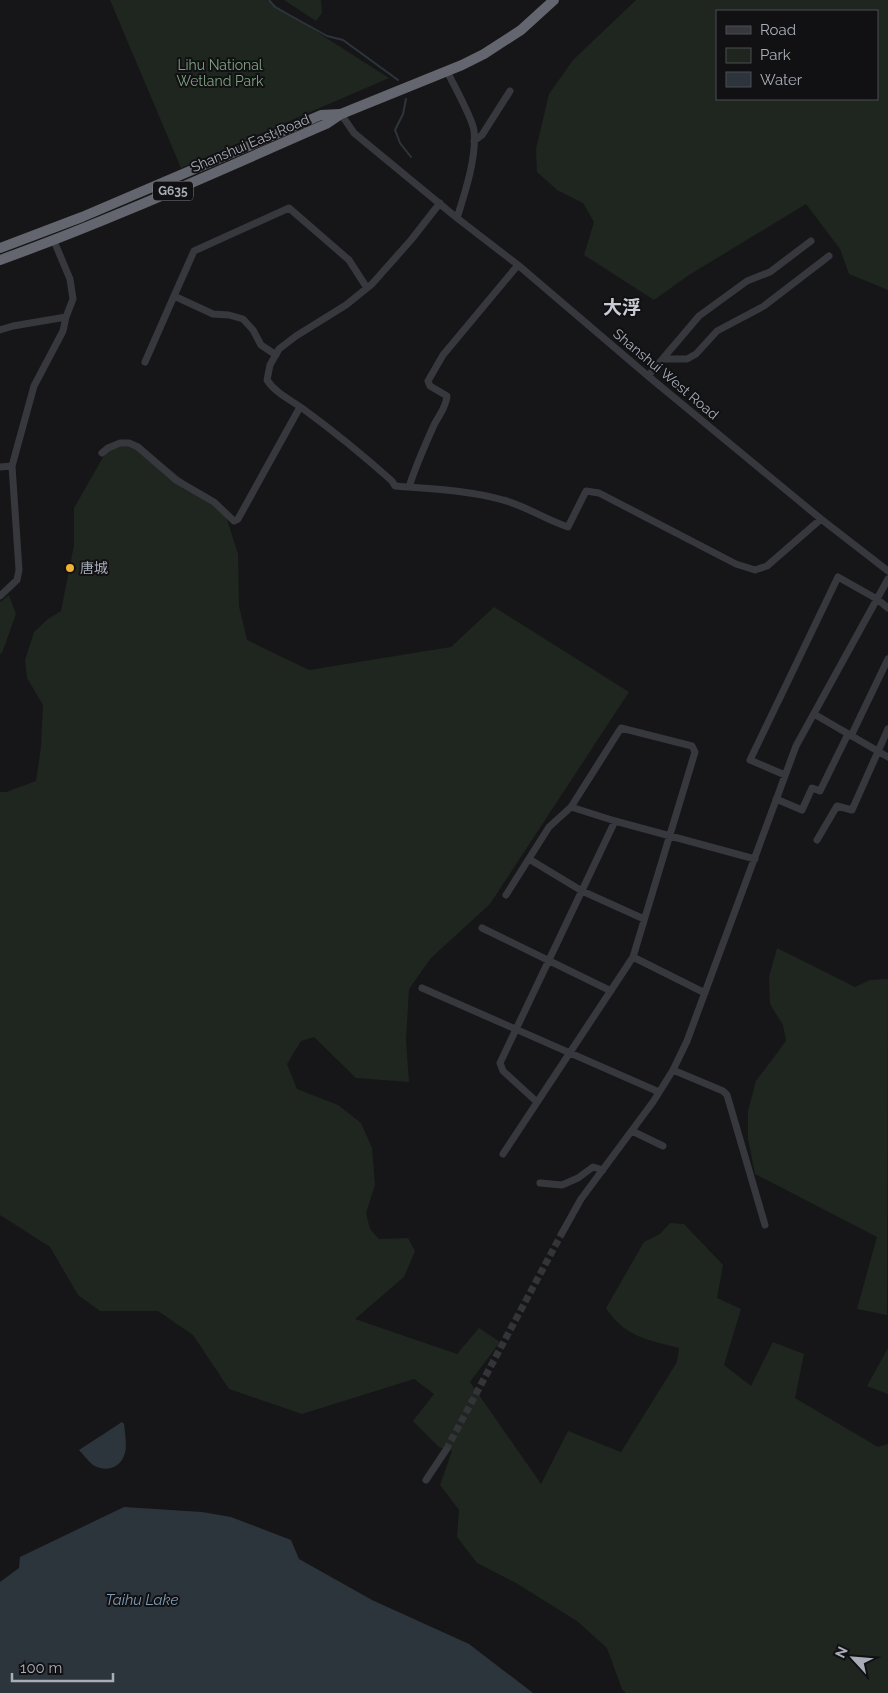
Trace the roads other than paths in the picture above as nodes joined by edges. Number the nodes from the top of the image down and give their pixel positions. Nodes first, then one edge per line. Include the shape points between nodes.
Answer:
1 (554, 0) edge
2 (447, 71) junction
3 (510, 91) dead end
4 (341, 114) junction
5 (474, 141) junction
6 (440, 204) junction
7 (457, 218) junction
8 (54, 240) junction
9 (811, 241) dead end
10 (0, 248) edge
11 (829, 256) dead end
12 (0, 260) edge
13 (518, 265) junction
14 (367, 288) junction
15 (174, 296) junction
16 (66, 317) junction
17 (0, 330) edge
18 (276, 355) junction
19 (663, 360) junction
20 (145, 362) dead end
21 (648, 376) junction
22 (300, 407) junction
23 (102, 453) dead end
24 (12, 466) junction
25 (0, 467) edge
26 (409, 487) junction
27 (821, 519) junction
28 (888, 572) edge
29 (888, 579) edge
30 (0, 596) edge
31 (877, 599) junction
32 (888, 608) edge
33 (888, 659) edge
34 (814, 714) junction
35 (888, 728) edge
36 (850, 735) junction
37 (878, 751) junction
38 (888, 757) edge
39 (785, 775) junction
40 (776, 799) junction
41 (571, 806) junction
42 (615, 821) junction
43 (670, 836) junction
44 (817, 840) dead end
45 (529, 859) junction
46 (754, 859) junction
47 (582, 891) junction
48 (506, 895) dead end
49 (644, 920) junction
50 (482, 928) dead end
51 (633, 957) junction
52 (549, 962) junction
53 (422, 988) dead end
54 (611, 991) junction
55 (705, 993) junction
56 (516, 1030) junction
57 (570, 1052) junction
58 (673, 1070) junction
59 (659, 1092) junction
60 (537, 1102) junction
61 (632, 1131) junction
62 (663, 1146) dead end
63 (503, 1154) dead end
64 (603, 1170) junction
65 (540, 1184) dead end
66 (765, 1225) dead end
67 (562, 1233) tunnel mouth
68 (446, 1450) tunnel mouth
69 (426, 1480) dead end

1 - 2 highway, Shanshui East Road via 521,30 484,54
2 - 4 highway, Shanshui East Road
2 - 5 street via 474,129
3 - 5 street via 482,135
4 - 6 street, Shanshui West Road via 354,133
4 - 8 highway, Shanshui East Road / G635 via 326,124 137,207
4 - 10 highway, Shanshui East Road / G635 via 321,115 82,217
5 - 7 street via 467,187
6 - 7 street, Shanshui West Road
6 - 14 street
7 - 13 street, Shanshui West Road
8 - 12 highway, Shanshui East Road / G635
8 - 16 street via 70,279 73,299
9 - 19 street via 770,272 747,281 699,316
11 - 19 street via 764,306 717,332 696,354 687,359
13 - 21 street, Shanshui West Road
13 - 26 street via 443,355 428,381 430,386 447,396 447,404 436,420
14 - 15 street via 349,260 290,208 194,250
14 - 18 street via 296,336
15 - 18 street via 213,314 242,319 261,345
15 - 20 street
16 - 17 street
16 - 24 street via 63,331 34,386
18 - 22 street via 267,380 272,388
19 - 21 street
21 - 27 street, Shanshui West Road
22 - 23 street via 234,522 214,502 176,480 138,447 128,442 120,443
22 - 26 street via 367,458 395,486
24 - 25 street
24 - 30 street via 19,570 16,580
26 - 27 street via 458,490 503,500 568,527 586,491 599,493 736,564 755,570 767,566
27 - 28 street, Shanshui West Road
29 - 31 street
31 - 32 street
31 - 34 street
31 - 39 street via 838,577 750,760
33 - 36 street
34 - 36 street
34 - 39 street via 796,746
35 - 37 street
36 - 37 street
36 - 40 street via 820,791 812,788 802,810
37 - 38 street
37 - 44 street via 852,810 837,806
39 - 40 street
40 - 46 street
41 - 42 street
41 - 43 street via 622,727 692,746 696,752
41 - 45 street via 549,827
42 - 43 street
42 - 47 street
43 - 46 street
43 - 49 street
45 - 47 street
45 - 48 street
46 - 55 street
47 - 49 street
47 - 52 street
49 - 51 street
50 - 52 street
51 - 54 street
51 - 55 street
52 - 54 street
52 - 56 street
53 - 56 street
54 - 57 street
55 - 58 street
56 - 57 street
56 - 60 street via 500,1063 503,1071
57 - 59 street
57 - 60 street
58 - 59 street
58 - 66 street via 727,1095
59 - 61 street
60 - 63 street
61 - 62 street
61 - 64 street
64 - 65 street via 594,1167 562,1185
64 - 67 street via 581,1199
68 - 69 street

